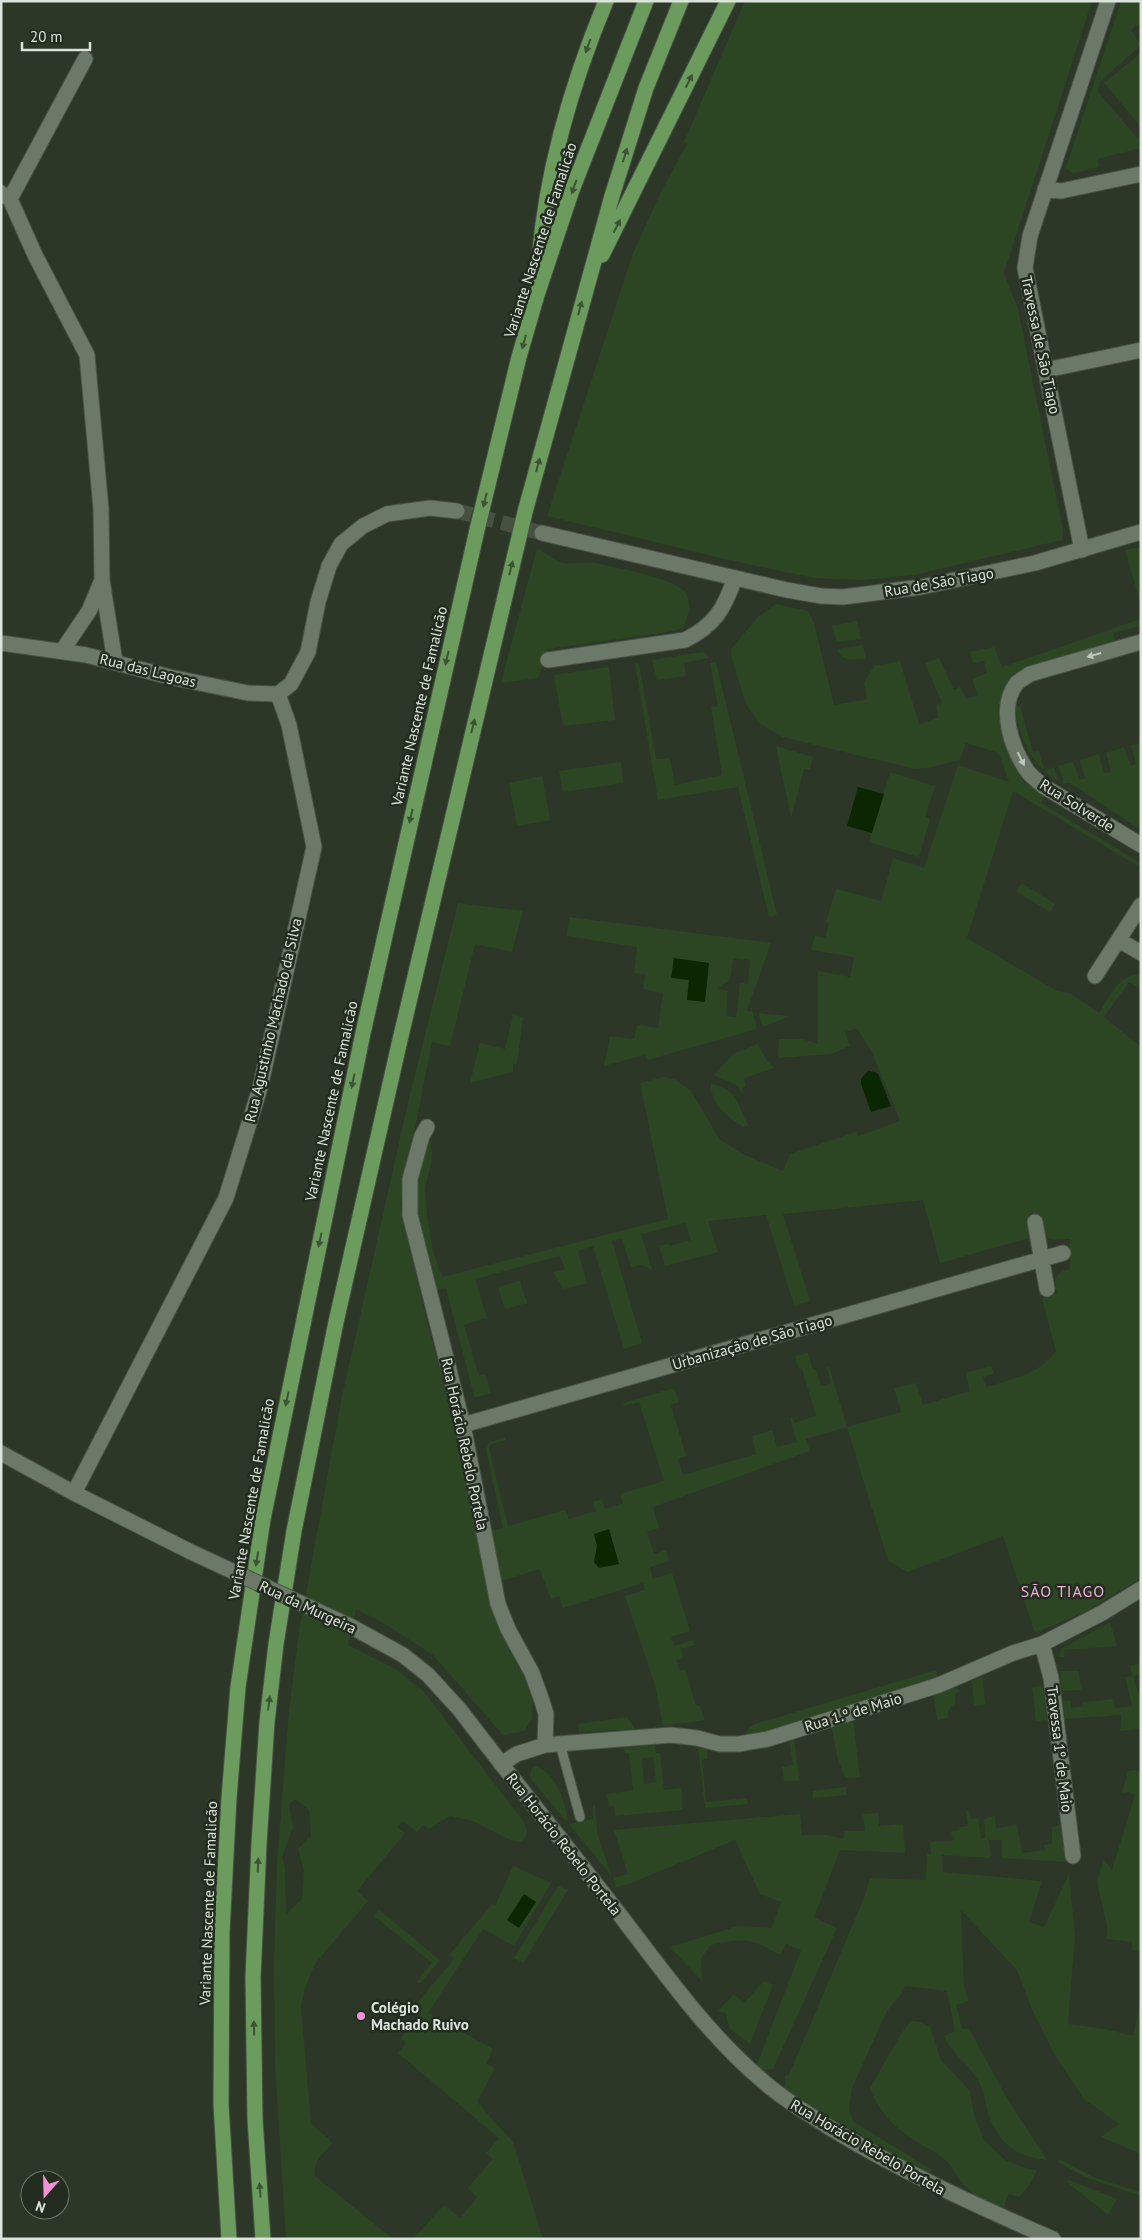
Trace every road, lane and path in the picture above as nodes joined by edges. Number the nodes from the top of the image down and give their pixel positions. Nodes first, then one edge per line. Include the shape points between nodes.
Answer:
1 (606, 1) edge
2 (646, 1) edge
3 (681, 1) edge
4 (728, 1) edge
5 (1108, 1) edge
6 (86, 59) dead end
7 (1141, 174) edge
8 (1045, 189) junction
9 (5, 196) edge
10 (586, 285) junction
11 (537, 295) junction
12 (1141, 350) edge
13 (1046, 370) junction
14 (457, 511) tunnel mouth
15 (1141, 532) edge
16 (542, 533) tunnel mouth
17 (1082, 550) junction
18 (735, 578) junction
19 (102, 580) junction
20 (1141, 642) edge
21 (1, 643) edge
22 (62, 651) junction
23 (548, 660) dead end
24 (115, 662) junction
25 (278, 694) junction
26 (1141, 845) edge
27 (1141, 905) edge
28 (1119, 940) junction
29 (1141, 953) edge
30 (1095, 976) dead end
31 (428, 1127) dead end
32 (1035, 1222) dead end
33 (1063, 1253) dead end
34 (1041, 1258) junction
35 (1047, 1289) dead end
36 (463, 1425) junction
37 (1, 1453) edge
38 (74, 1493) junction
39 (1141, 1589) edge
40 (1042, 1644) junction
41 (553, 1745) junction
42 (501, 1764) junction
43 (580, 1817) dead end
44 (1073, 1856) dead end
45 (228, 2239) edge
46 (263, 2239) edge
47 (1053, 2239) edge

1 -> 11 highway via 561,125 546,191
2 -> 11 highway, Variante Nascente de Famalicão via 576,182
10 -> 3 highway via 646,88
10 -> 4 highway
5 - 8 street, Travessa de São Tiago
6 - 9 street
7 - 8 street via 1061,191
8 - 13 street, Travessa de São Tiago via 1030,236 1025,268
9 - 19 street via 87,355 101,509
46 -> 10 highway via 255,2119 254,1996 259,1844 267,1722 294,1531 338,1312 455,802 525,512
11 -> 45 highway, Variante Nascente de Famalicão via 479,521 390,910 263,1519 238,1687 222,1932 220,2104
12 - 13 street
13 - 17 street, Travessa de São Tiago
14 - 25 street via 430,508 387,514 363,526 341,544 329,566 308,652 291,684
15 - 17 street, Rua de São Tiago
16 - 18 street, Rua de São Tiago
17 - 18 street, Rua de São Tiago via 957,580 843,597 821,596
18 - 23 street via 714,622 685,640
19 - 22 street via 89,611
19 - 24 street
20 -> 26 street, Rua Solverde via 1030,674 1018,683 1007,710 1018,754 1029,774 1043,786
21 - 22 street, Rua das Lagoas
22 - 24 street, Rua das Lagoas
24 - 25 street, Rua das Lagoas via 248,693
25 - 38 street, Rua Agustinho Machado da Silva via 289,726 314,847 260,1088 226,1198
27 - 28 street
28 - 29 street
28 - 30 street
31 - 36 street, Rua Horácio Rebelo Portela via 422,1136 410,1179 410,1215
32 - 34 street
33 - 34 street, Urbanização de São Tiago
34 - 35 street
34 - 36 street, Urbanização de São Tiago
36 - 41 street, Rua Horácio Rebelo Portela via 498,1604 532,1673
37 - 38 street, Rua da Murgeira
38 - 42 street, Rua da Murgeira, bridge via 396,1651 428,1674
39 - 40 street, Rua 1.º de Maio
40 - 41 street, Rua 1.º de Maio via 1013,1653 939,1686 768,1739 720,1744 671,1735
40 - 44 street, Travessa 1º de Maio via 1051,1678
41 - 42 street, Rua Horácio Rebelo Portela via 517,1754
41 - 43 lane, Rua Horácio Rebelo Portela
42 - 47 street, Rua Horácio Rebelo Portela via 679,1991 731,2052 763,2082 792,2104 922,2180

